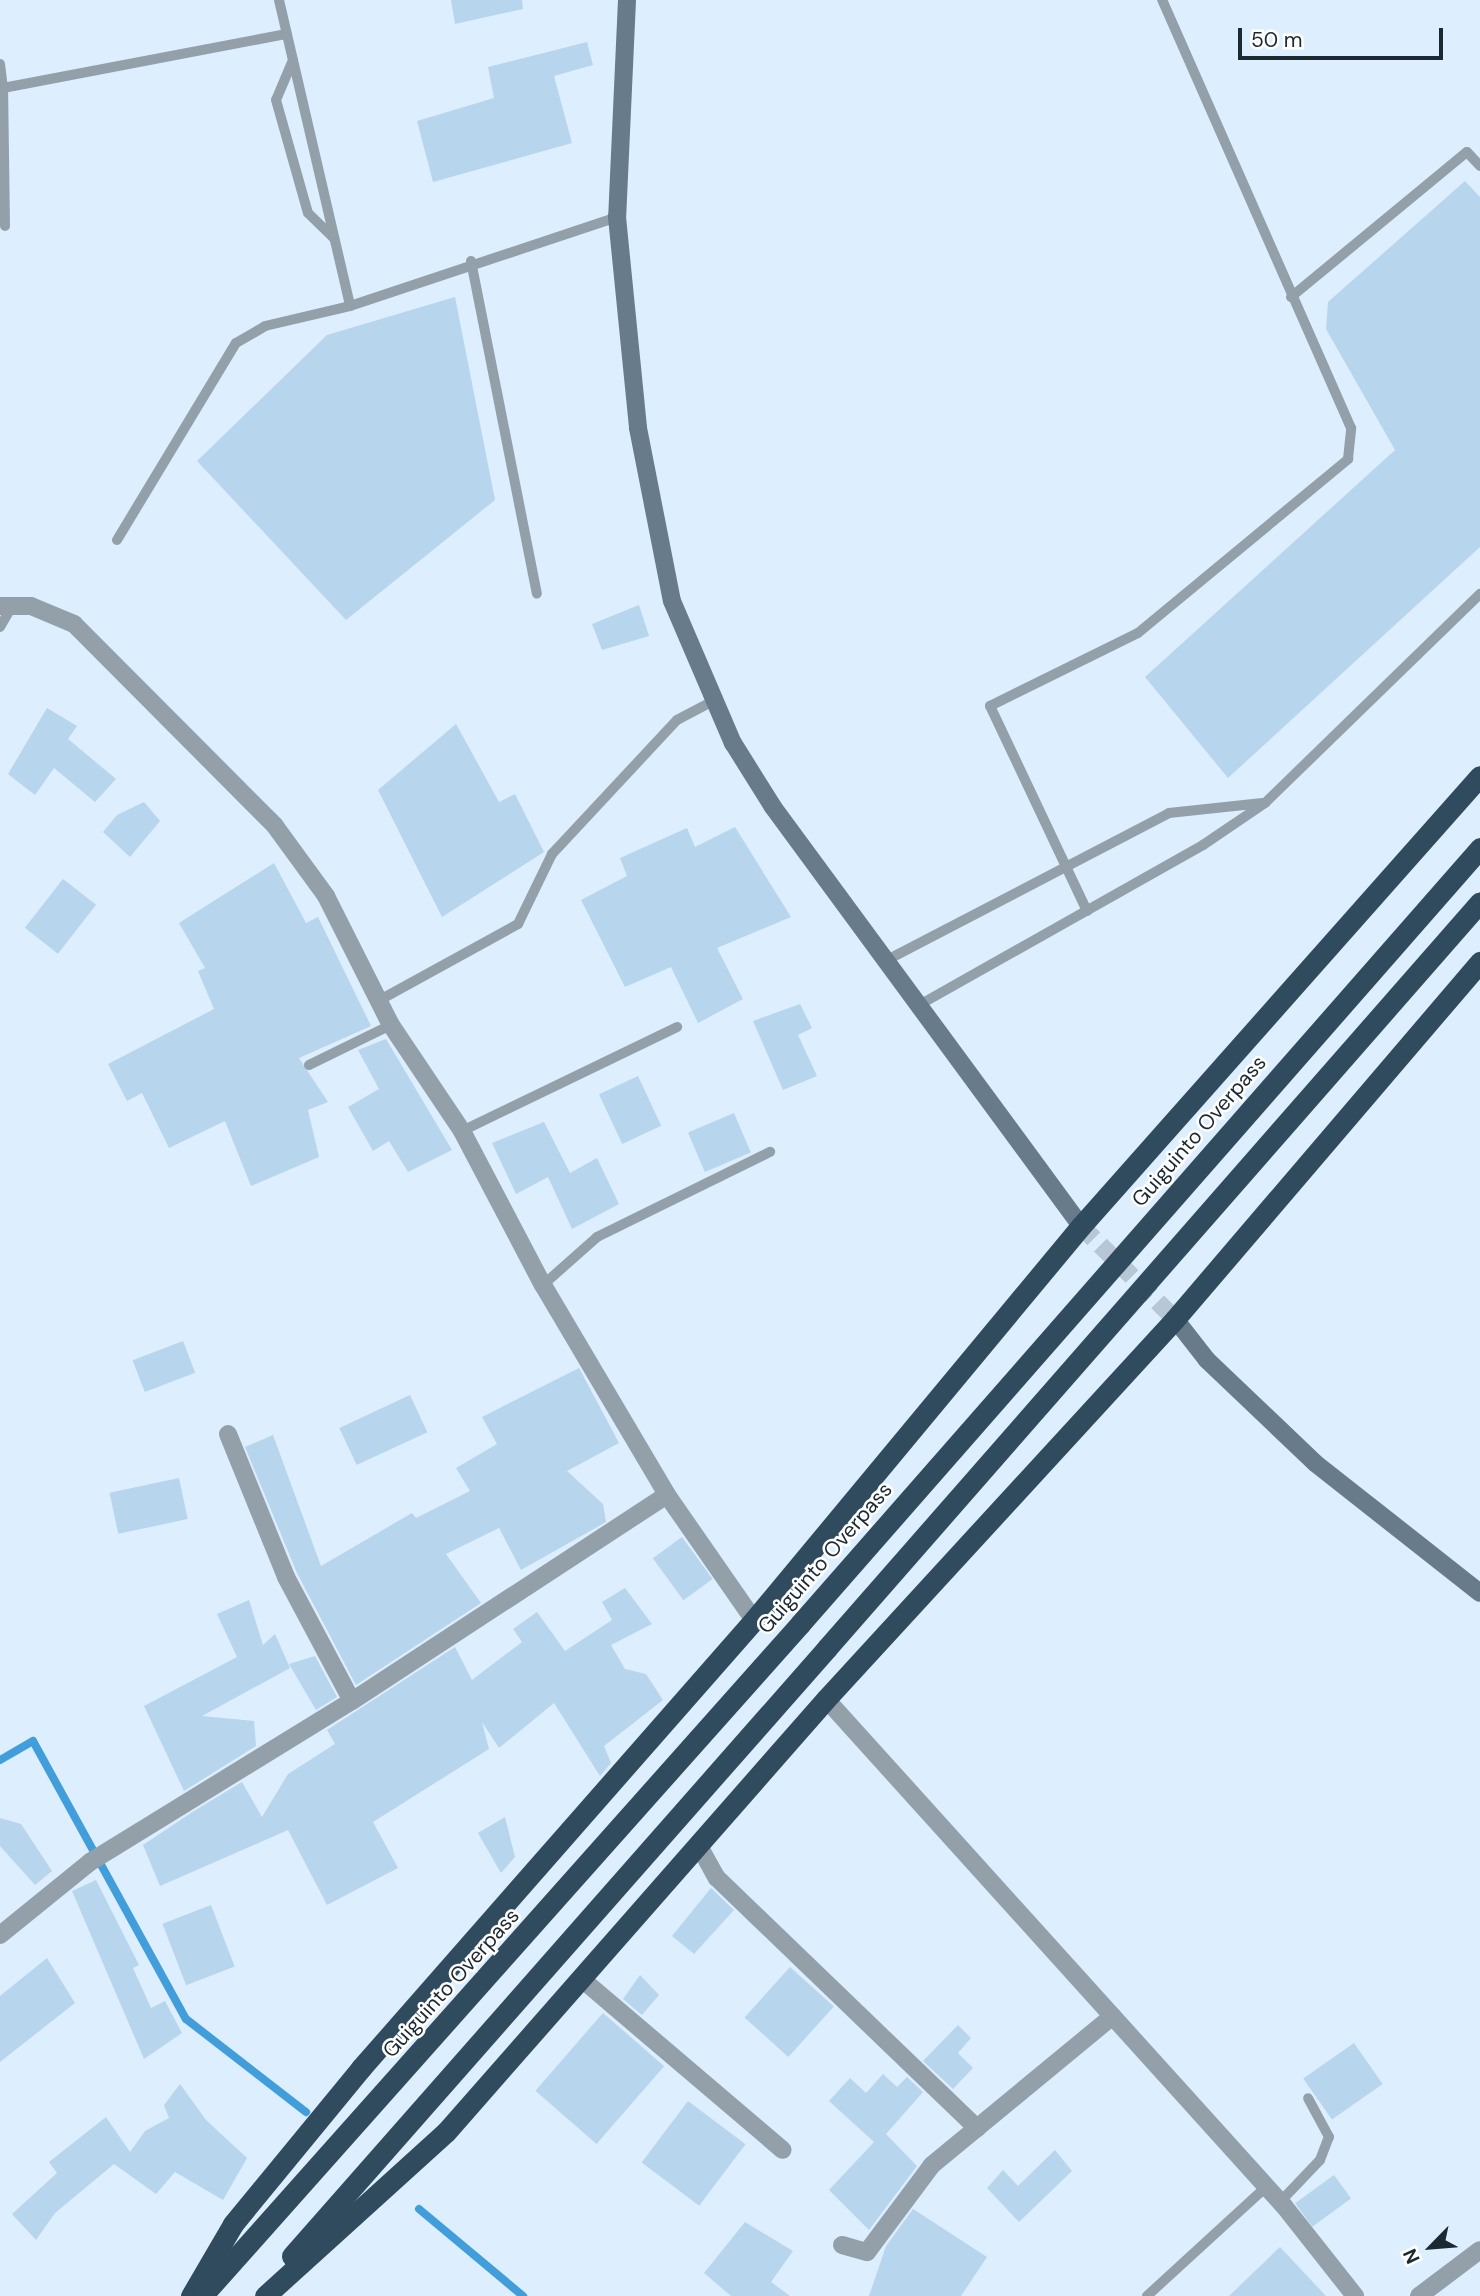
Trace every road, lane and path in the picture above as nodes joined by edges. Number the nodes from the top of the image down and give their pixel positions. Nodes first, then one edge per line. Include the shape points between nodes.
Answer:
1 (279, 0) edge
2 (628, 0) edge
3 (1162, 0) edge
4 (287, 34) junction
5 (293, 60) junction
6 (0, 65) edge
7 (3, 88) junction
8 (1480, 166) edge
9 (617, 217) junction
10 (5, 226) dead end
11 (333, 237) junction
12 (471, 261) junction
13 (1291, 297) junction
14 (350, 306) junction
15 (117, 540) dead end
16 (537, 594) dead end
17 (1480, 594) edge
18 (6, 606) edge
19 (0, 627) edge
20 (713, 701) junction
21 (1480, 776) edge
22 (1265, 803) junction
23 (1480, 848) edge
24 (1067, 866) junction
25 (1480, 902) edge
26 (1087, 911) junction
27 (887, 960) junction
28 (1480, 962) edge
29 (379, 1001) junction
30 (921, 1004) junction
31 (391, 1025) junction
32 (677, 1027) dead end
33 (309, 1065) dead end
34 (462, 1131) junction
35 (770, 1153) dead end
36 (1081, 1226) junction
37 (542, 1285) junction
38 (1175, 1319) junction
39 (228, 1434) dead end
40 (667, 1495) junction
41 (1480, 1593) edge
42 (754, 1620) junction
43 (826, 1699) junction
44 (352, 1701) junction
45 (699, 1846) junction
46 (0, 1935) edge
47 (583, 1980) junction
48 (1113, 2015) junction
49 (1308, 2098) dead end
50 (976, 2128) junction
51 (783, 2150) dead end
52 (1266, 2187) junction
53 (1280, 2202) junction
54 (842, 2245) dead end
55 (1480, 2250) edge
56 (191, 2296) edge
57 (202, 2296) edge
58 (258, 2296) edge
59 (265, 2296) edge
60 (1147, 2296) edge
61 (1355, 2296) edge
62 (1419, 2296) edge

1 - 4 lane
2 - 9 main road
3 - 13 lane
4 - 5 lane
4 - 7 lane
5 - 11 lane
5 - 11 lane via 276,100 308,213
6 - 7 lane
7 - 10 lane
8 - 13 lane via 1467,152
9 - 12 lane
9 - 20 main road via 652,516 672,601
11 - 14 lane
12 - 14 lane
12 - 16 lane
13 - 24 lane via 1351,428 1348,459 1138,633 990,706
14 - 15 lane via 265,326 236,343
17 - 22 lane
18 - 19 lane
18 - 29 street via 31,606 74,624 249,795 326,896
20 - 27 main road via 773,807
20 - 29 lane via 677,720 552,854 518,924
21 - 36 highway
22 - 24 lane via 1168,813
22 - 26 lane
23 - 57 highway, Guiguinto Overpass, bridge via 800,1624
24 - 26 lane
24 - 27 lane
25 - 58 highway, bridge
26 - 30 lane
27 - 30 main road
28 - 38 highway
29 - 31 street
30 - 36 main road
31 - 33 lane
31 - 34 street
32 - 34 lane
34 - 37 street
35 - 37 lane via 587,1242
36 - 42 highway
37 - 40 street
38 - 41 main road via 1207,1360 1315,1464
38 - 43 highway
39 - 44 street via 286,1577
40 - 42 street
40 - 44 street
42 - 56 highway via 360,2068 233,2224
43 - 45 highway
43 - 48 street
44 - 46 street via 89,1862
45 - 47 highway
45 - 50 street via 717,1878
47 - 51 street
47 - 59 highway via 446,2132
48 - 50 street
48 - 52 street
49 - 53 lane via 1329,2137 1320,2160
50 - 54 street via 932,2165 867,2252
52 - 53 street
52 - 60 lane
53 - 61 street
55 - 62 street

